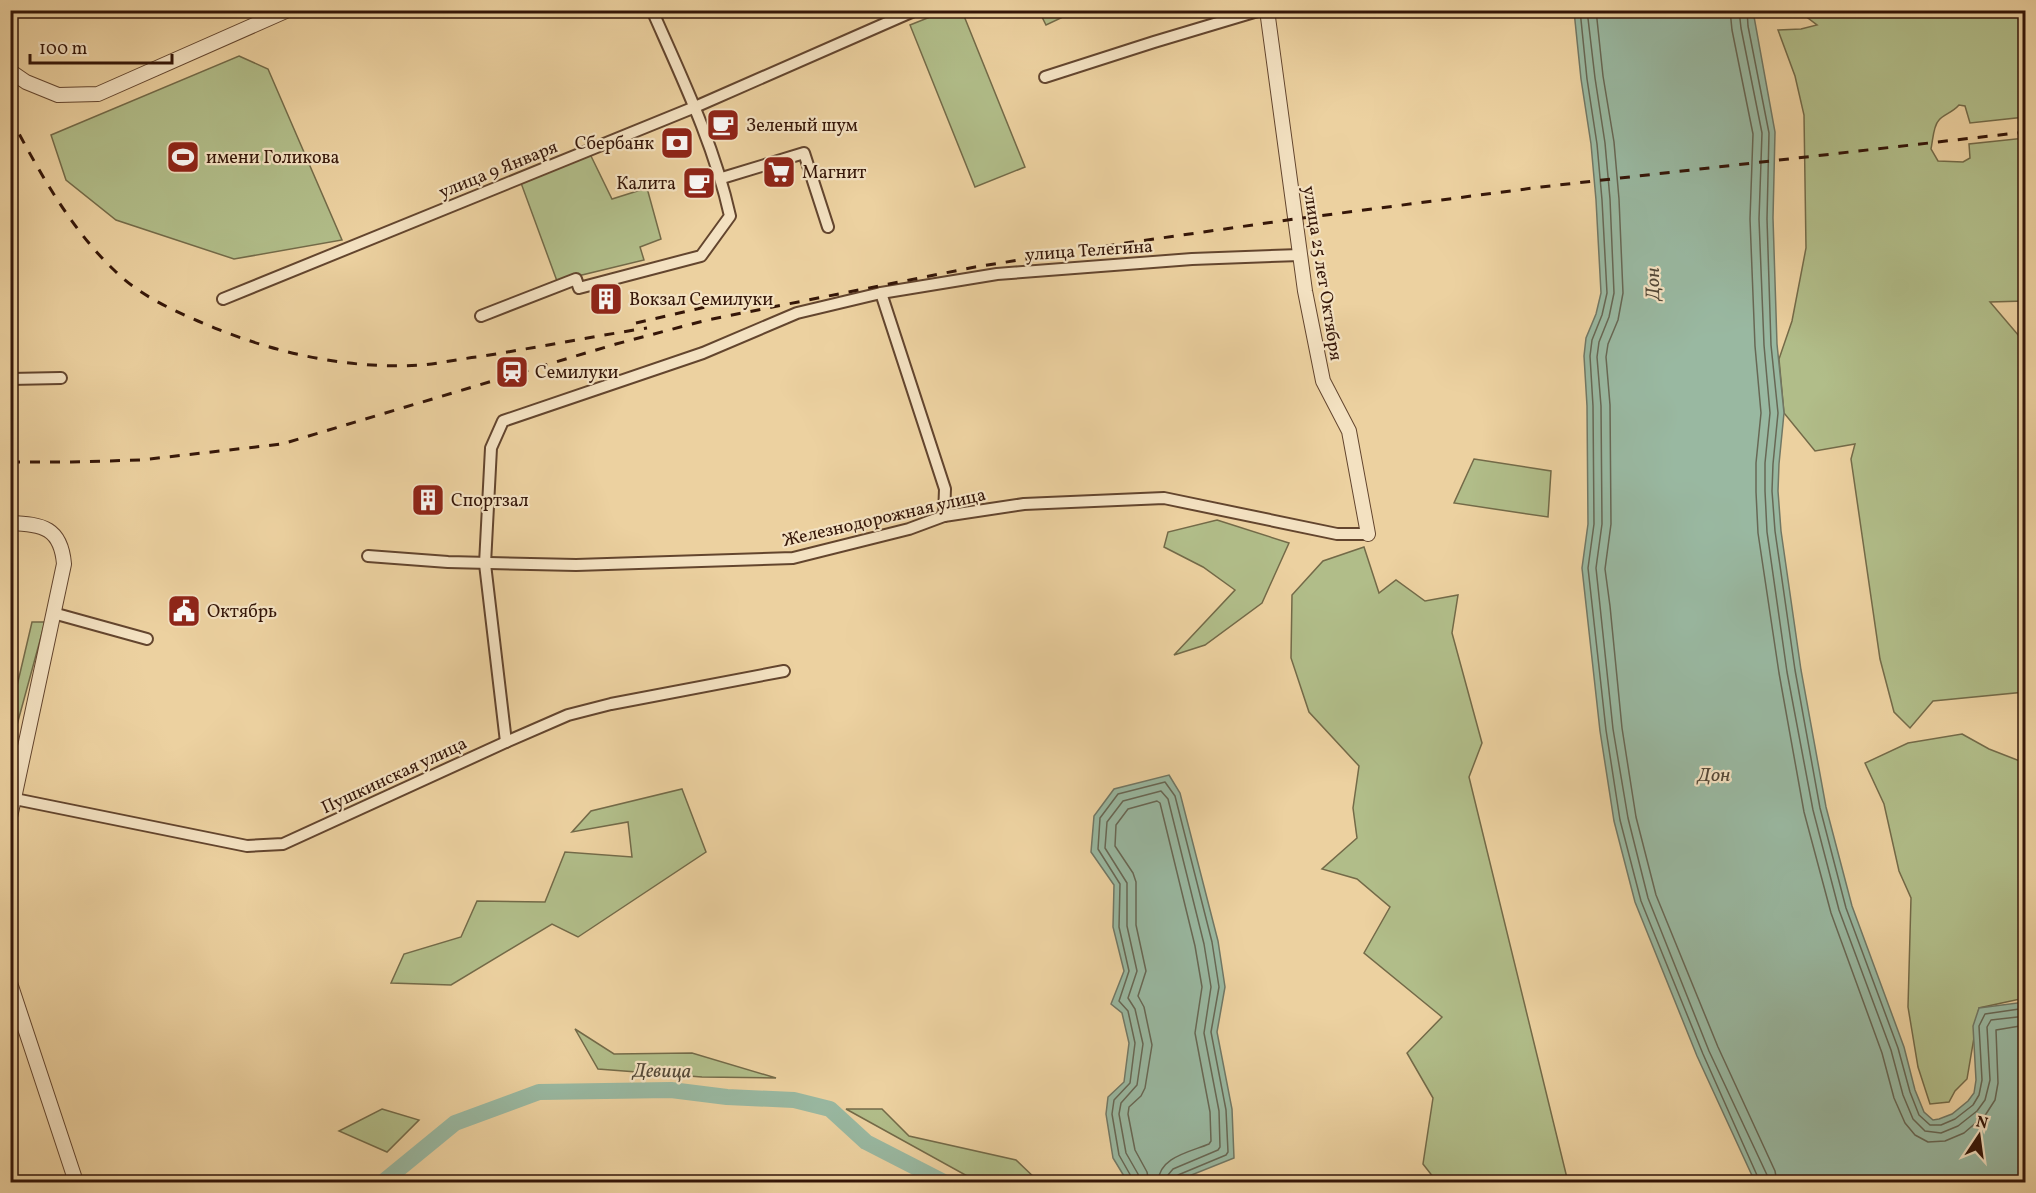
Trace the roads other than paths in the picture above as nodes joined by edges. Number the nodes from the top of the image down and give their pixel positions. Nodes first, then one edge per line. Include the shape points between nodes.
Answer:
1 (288, 10) edge
2 (652, 10) edge
3 (916, 10) edge
4 (1261, 10) edge
5 (1267, 10) edge
6 (10, 71) edge
7 (1045, 77) dead end
8 (695, 107) junction
9 (722, 178) junction
10 (828, 227) dead end
11 (1300, 255) junction
12 (881, 293) junction
13 (223, 299) dead end
14 (481, 316) dead end
15 (61, 378) dead end
16 (10, 380) edge
17 (944, 516) junction
18 (10, 523) edge
19 (1368, 534) joint
20 (368, 556) dead end
21 (485, 564) junction
22 (53, 613) junction
23 (147, 639) dead end
24 (784, 671) dead end
25 (506, 741) junction
26 (15, 799) junction
27 (10, 818) edge
28 (10, 982) edge
29 (76, 1182) edge

1 - 6 street via 98,94 58,95
2 - 8 street
3 - 8 street, улица 9 Января
4 - 7 street
5 - 11 street, улица 25 лет Октября
8 - 9 street
8 - 13 street, улица 9 Января
9 - 10 street via 804,153
9 - 14 street via 730,216 701,256 579,288 576,279
11 - 12 street, улица Телегина via 997,274
11 - 19 street, улица 25 лет Октября via 1323,381 1349,431
12 - 17 street via 945,489
12 - 21 street, улица Телегина via 797,313 703,353 503,421 491,448
15 - 16 street
17 - 19 street, Железнодорожная улица via 1024,504 1164,498 1337,534
17 - 21 street, Железнодорожная улица via 909,529 793,558
18 - 22 street via 49,529 63,549 64,564
20 - 21 street, Железнодорожная улица
21 - 25 street, улица Телегина
22 - 23 street
22 - 26 street
24 - 25 street, Пушкинская улица via 568,715
25 - 26 street, Пушкинская улица via 283,844 247,846
26 - 27 street
28 - 29 street

